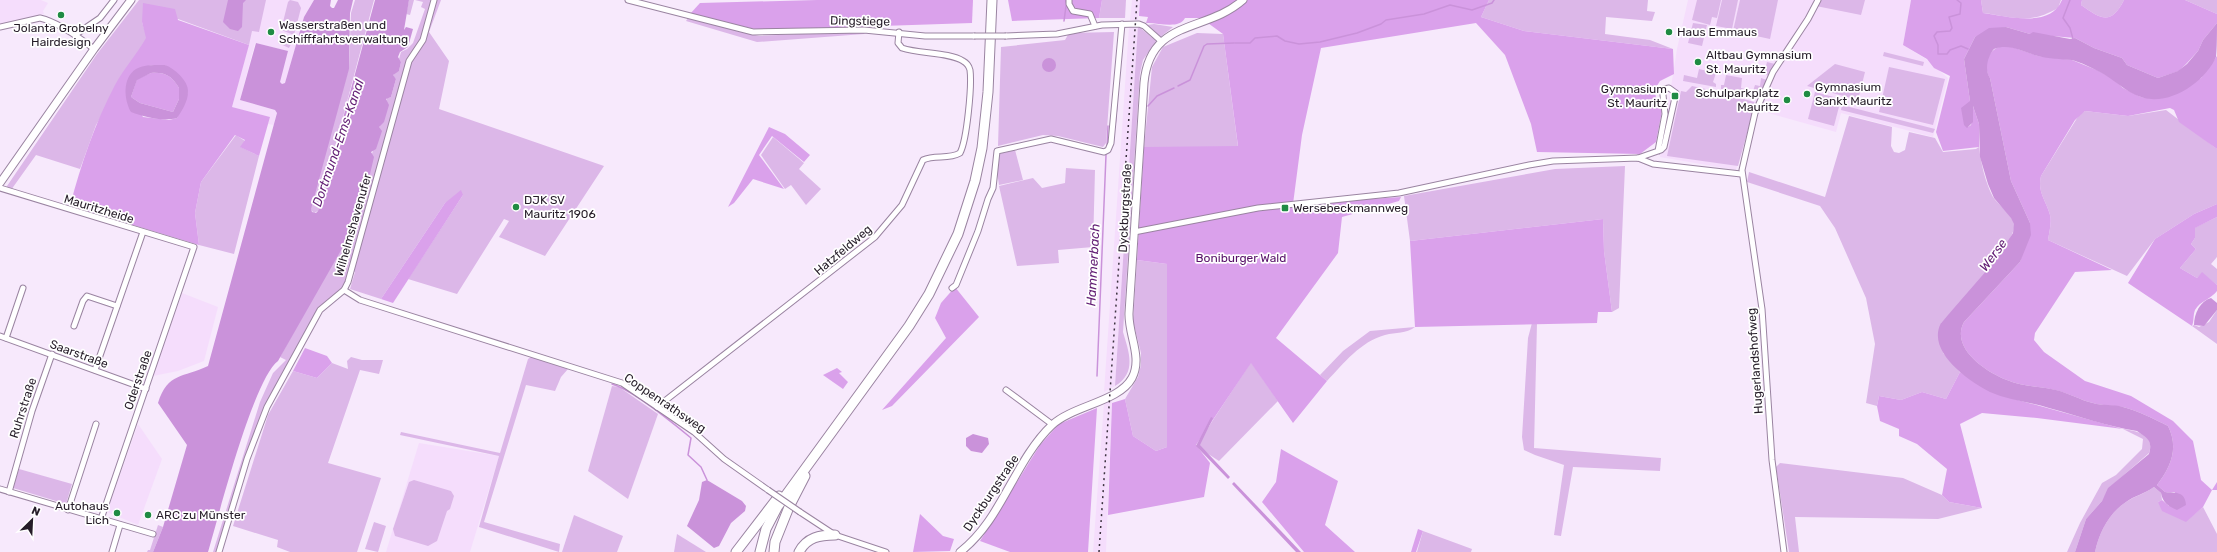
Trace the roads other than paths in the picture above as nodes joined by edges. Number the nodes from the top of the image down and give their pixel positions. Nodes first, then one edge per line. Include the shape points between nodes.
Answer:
1 (114, 0) edge
2 (131, 0) edge
3 (434, 0) edge
4 (628, 0) edge
5 (992, 0) edge
6 (1069, 0) edge
7 (1243, 0) edge
8 (1818, 0) edge
9 (1122, 24) junction
10 (1095, 26) junction
11 (0, 28) edge
12 (899, 32) junction
13 (75, 34) junction
14 (1162, 42) junction
15 (94, 49) junction
16 (1658, 151) junction
17 (1638, 158) junction
18 (1741, 172) junction
19 (0, 183) edge
20 (0, 188) edge
21 (144, 232) junction
22 (1134, 232) junction
23 (194, 246) joint
24 (23, 288) dead end
25 (952, 288) dead end
26 (344, 290) junction
27 (117, 306) junction
28 (74, 326) dead end
29 (0, 336) edge
30 (6, 338) junction
31 (52, 354) junction
32 (95, 370) junction
33 (146, 388) junction
34 (1006, 390) dead end
35 (657, 407) junction
36 (96, 424) dead end
37 (1053, 425) junction
38 (808, 467) junction
39 (792, 488) junction
40 (0, 489) edge
41 (8, 492) junction
42 (68, 510) junction
43 (101, 519) junction
44 (120, 525) junction
45 (153, 534) dead end
46 (835, 535) junction
47 (112, 552) edge
48 (219, 552) edge
49 (736, 552) edge
50 (760, 552) edge
51 (774, 552) edge
52 (799, 552) edge
53 (886, 552) edge
54 (960, 552) edge
55 (1784, 552) edge

1 - 13 street via 100,18
2 - 15 street
3 - 26 street, Wilhelmshavenufer via 423,40 409,61 354,264
4 - 12 street, Dingstiege via 753,32
5 - 38 highway via 988,92 982,148 975,181 958,234 941,271 909,326
6 - 10 street via 1073,11 1090,14
7 - 14 street, Dyckburgstraße via 1221,16 1177,30
8 - 18 street via 1773,72 1755,113
9 - 10 street, Dingstiege
9 - 14 street, Dingstiege via 1142,24
9 - 25 street via 1108,150 1104,152 1051,139 997,152 993,188 978,231
10 - 12 street, Dingstiege, bridge via 1058,34 1006,36 925,36
11 - 13 street via 40,18 69,34
12 - 35 street, Hatzfeldweg via 898,43 902,48 960,59 969,66 966,133 960,153 928,157 923,160 902,205 875,237
13 - 15 street
14 - 22 street, Dyckburgstraße via 1149,61 1145,79
15 - 19 street
16 - 16 street via 1663,149 1665,144 1675,96 1675,91 1669,88 1664,89 1662,93 1665,114
16 - 17 street
17 - 18 street via 1653,164
17 - 22 street via 1540,163 1399,193 1258,208
18 - 55 street, Hugerlandshofweg via 1762,309 1772,460
20 - 21 street, Mauritzheide
21 - 23 street, Mauritzheide
21 - 27 street
22 - 37 street, Dyckburgstraße via 1128,318 1136,357 1134,373 1129,383 1119,392 1075,410
23 - 33 street, Oderstraße
24 - 30 street
26 - 35 street, Coppenrathsweg via 348,295 360,300 622,383
26 - 48 street, Wilhelmshavenufer via 320,310 267,407 247,459
27 - 28 street via 87,296
27 - 32 street
29 - 30 street, Saarstraße
30 - 31 street, Saarstraße
31 - 32 street, Saarstraße
31 - 41 street, Ruhrstraße
32 - 33 street, Saarstraße
33 - 43 street, Oderstraße
34 - 37 street
35 - 46 street, Coppenrathsweg, bridge via 694,432 724,459
36 - 42 street
37 - 54 street, Dyckburgstraße via 1039,441 981,532
38 - 39 highway
38 - 51 highway via 775,542
39 - 49 highway via 781,494
39 - 50 highway via 771,519
40 - 41 street
41 - 42 street
42 - 43 street
43 - 44 street
44 - 45 street
44 - 47 street
46 - 52 highway via 821,535 808,540
46 - 53 street, Coppenrathsweg

